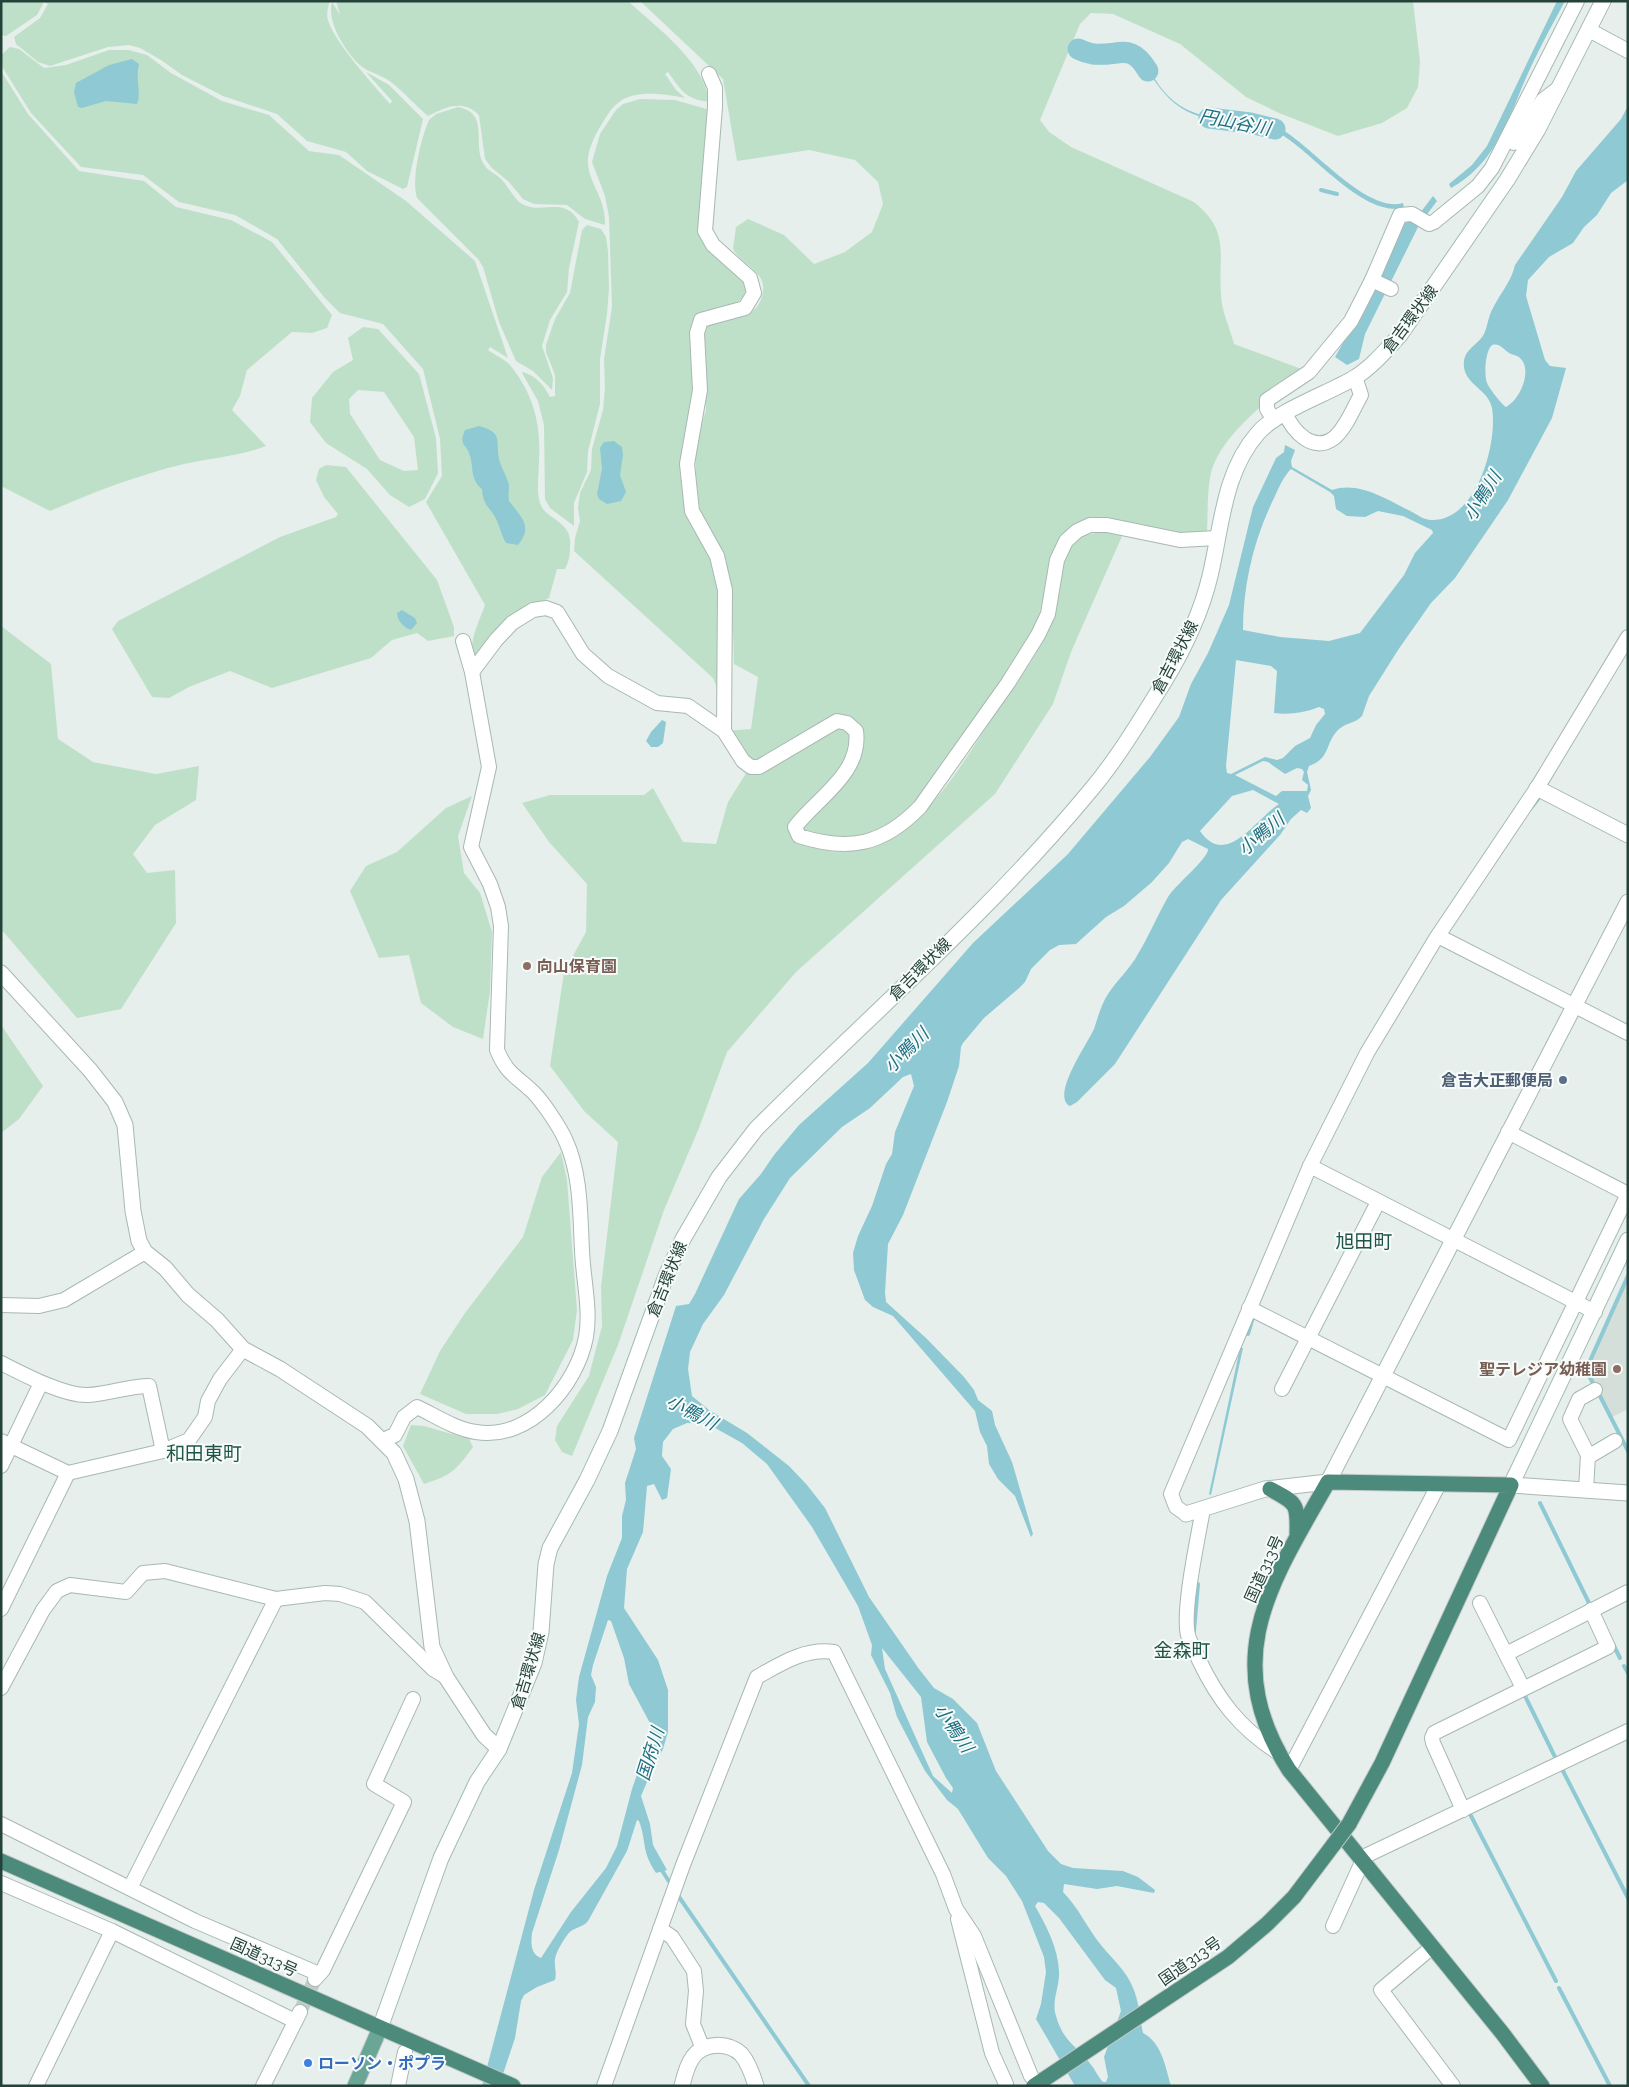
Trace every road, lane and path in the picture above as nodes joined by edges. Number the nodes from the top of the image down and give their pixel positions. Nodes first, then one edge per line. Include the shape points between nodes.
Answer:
1 (1577, 1) edge
2 (1603, 1) edge
3 (1594, 32) junction
4 (1628, 50) edge
5 (709, 74) dead end
6 (1562, 85) junction
7 (1492, 168) junction
8 (1372, 280) junction
9 (1391, 289) dead end
10 (1355, 377) junction
11 (1280, 417) junction
12 (1217, 538) junction
13 (1628, 637) edge
14 (464, 641) dead end
15 (472, 672) junction
16 (724, 731) junction
17 (1537, 788) junction
18 (1628, 835) edge
19 (1628, 902) edge
20 (1438, 936) junction
21 (1, 973) edge
22 (1572, 1006) junction
23 (1628, 1033) edge
24 (1508, 1132) junction
25 (1310, 1166) junction
26 (1628, 1194) edge
27 (1378, 1202) junction
28 (1452, 1238) junction
29 (1628, 1240) edge
30 (145, 1252) junction
31 (1575, 1303) junction
32 (1, 1305) edge
33 (1249, 1308) junction
34 (1595, 1312) junction
35 (1307, 1338) junction
36 (243, 1348) junction
37 (1, 1363) edge
38 (1382, 1376) junction
39 (41, 1383) junction
40 (1282, 1389) dead end
41 (1595, 1390) dead end
42 (383, 1440) junction
43 (1615, 1441) dead end
44 (6, 1443) edge
45 (163, 1451) junction
46 (1588, 1456) junction
47 (1, 1466) edge
48 (68, 1473) junction
49 (1328, 1482) junction
50 (1439, 1484) junction
51 (1511, 1485) junction
52 (1270, 1488) junction
53 (1586, 1490) junction
54 (1628, 1493) edge
55 (1203, 1510) junction
56 (1186, 1514) joint
57 (1297, 1537) junction
58 (1628, 1592) edge
59 (276, 1599) junction
60 (1480, 1603) dead end
61 (1, 1609) edge
62 (1591, 1610) junction
63 (1506, 1654) junction
64 (446, 1676) junction
65 (1, 1688) edge
66 (1523, 1688) junction
67 (413, 1699) dead end
68 (1628, 1731) edge
69 (499, 1749) junction
70 (1277, 1752) junction
71 (1289, 1770) junction
72 (1463, 1810) junction
73 (1, 1824) edge
74 (1362, 1859) junction
75 (1, 1861) edge
76 (1, 1884) edge
77 (130, 1888) junction
78 (956, 1909) junction
79 (1333, 1926) dead end
80 (660, 1929) junction
81 (112, 1931) junction
82 (1431, 1948) junction
83 (380, 2028) junction
84 (409, 2047) junction
85 (703, 2049) junction
86 (1032, 2081) edge
87 (1006, 2084) dead end
88 (36, 2086) edge
89 (263, 2086) edge
90 (356, 2086) edge
91 (398, 2086) edge
92 (513, 2086) edge
93 (604, 2086) edge
94 (682, 2086) edge
95 (756, 2086) edge
96 (1453, 2086) edge
97 (1542, 2086) edge

1 - 7 street
2 - 3 main road, 倉吉環状線
3 - 4 street
3 - 6 main road, 倉吉環状線
5 - 16 street via 715,88 715,107 706,231 713,245 750,278 754,293 745,308 701,320 697,332 700,390 686,464 692,511 717,556 725,590
6 - 7 street via 1543,100 1498,166
6 - 10 main road, 倉吉環状線 via 1506,180 1400,335
7 - 8 street via 1478,186 1434,222 1429,224 1412,214 1400,215
8 - 9 street
8 - 11 street via 1350,321 1310,372 1267,400 1267,410
10 - 11 main road, 倉吉環状線
10 - 11 street via 1361,395 1344,427 1333,439 1316,443 1306,439
11 - 12 main road, 倉吉環状線 via 1254,438 1232,473
12 - 16 street via 1180,540 1107,525 1090,525 1077,531 1066,541 1057,560 1048,614 1008,683 920,806 903,824 876,838 845,844 817,842 799,836 795,827 841,779 852,761 858,743 856,731 847,722 837,721 759,767 750,767 743,761
12 - 69 main road, 倉吉環状線 via 1202,607 1187,642 1144,714 1092,789 1024,867 756,1129 701,1206 666,1276 610,1431 550,1548 541,1632 534,1663
13 - 17 street
14 - 15 street
15 - 16 street via 512,623 533,610 546,608 558,612 583,654 608,676 657,704 688,706
15 - 42 street via 488,767 471,847 490,884 501,926 497,1050 505,1068 534,1094 565,1138 575,1166 587,1312 586,1338 566,1385 553,1401 521,1425 491,1433 476,1432 458,1428 417,1407 404,1417 395,1435
17 - 18 main road
17 - 20 street
19 - 22 main road
20 - 22 street
20 - 25 street via 1367,1054
21 - 30 main road via 115,1102 125,1125 133,1211 139,1242
22 - 23 street
22 - 24 main road
24 - 26 street
24 - 28 main road
25 - 27 street
25 - 33 street
26 - 31 street
27 - 28 street
27 - 35 street
28 - 31 street
28 - 38 main road
29 - 34 main road
30 - 32 street via 64,1300 39,1306
30 - 36 main road via 165,1268
31 - 34 street
31 - 38 street via 1509,1440
33 - 35 street
33 - 56 street via 1171,1494 1176,1507
34 - 51 main road
35 - 38 street
35 - 40 street
36 - 42 main road via 367,1426
36 - 45 street via 220,1378 208,1401 205,1417 189,1440
37 - 39 street
38 - 49 main road
39 - 44 street
39 - 45 street via 87,1395 149,1386
41 - 46 street via 1579,1398 1570,1419
42 - 64 main road via 394,1453 412,1500 432,1647
43 - 46 street
44 - 47 street
44 - 48 street
45 - 48 street
46 - 53 street
48 - 61 street
49 - 50 highway
49 - 52 main road
49 - 57 highway, 国道313号
50 - 51 highway
50 - 71 street
51 - 53 main road
51 - 86 highway, 国道313号, bridge via 1382,1762 1348,1824 1294,1897 1228,1957 1052,2076
52 - 55 main road
52 - 57 highway via 1293,1503 1298,1512
53 - 54 main road
55 - 56 main road
55 - 70 street via 1188,1604 1188,1635 1211,1685 1233,1714 1253,1736
57 - 70 highway, 国道313号 via 1264,1604 1255,1646 1259,1709
58 - 62 street
59 - 64 street via 325,1593 365,1602 433,1668
59 - 65 street via 165,1571 143,1573 126,1592 70,1585 57,1590 43,1610
59 - 77 street
60 - 63 street
62 - 63 street
62 - 66 street via 1608,1647
63 - 66 street
64 - 69 main road via 484,1735
66 - 72 street via 1434,1733 1433,1744
67 - 77 street via 374,1784 404,1802 317,1977
68 - 72 street
69 - 83 main road, 倉吉環状線 via 478,1782 442,1858
70 - 71 highway, 国道313号
71 - 74 highway, 国道313号
72 - 74 street
73 - 77 street
74 - 79 street
74 - 82 highway, 国道313号
75 - 83 highway, 国道313号
76 - 81 street
78 - 80 street via 834,1652 817,1650 784,1661 757,1677
78 - 86 street via 974,1936
78 - 87 street via 992,2053
80 - 85 street via 672,1937 694,1971 693,2024
80 - 93 street
81 - 88 street
81 - 89 street via 297,2017
82 - 96 street via 1381,1990
82 - 97 highway, 国道313号
83 - 84 highway, 国道313号
83 - 90 main road
84 - 91 street
84 - 92 highway, 国道313号
85 - 94 main road via 693,2057
85 - 95 main road via 718,2044 741,2055

